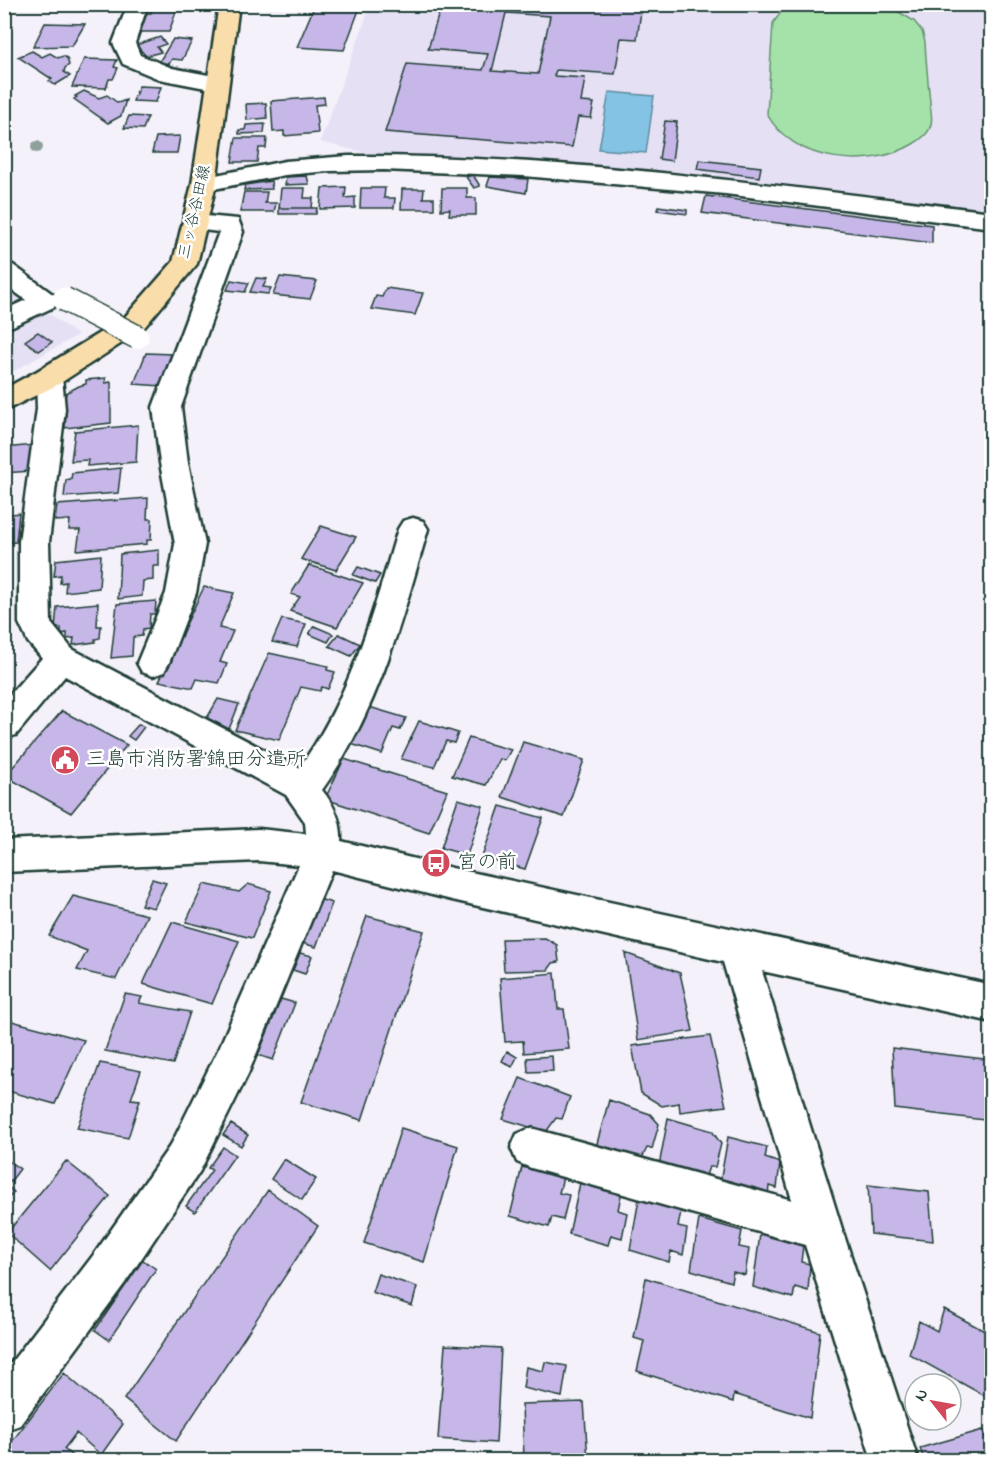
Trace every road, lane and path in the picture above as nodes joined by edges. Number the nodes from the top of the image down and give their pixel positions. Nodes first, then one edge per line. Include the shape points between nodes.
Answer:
1 (138, 4) edge
2 (229, 4) edge
3 (216, 83) junction
4 (204, 184) junction
5 (992, 220) edge
6 (195, 223) junction
7 (4, 272) edge
8 (64, 299) dead end
9 (4, 321) edge
10 (136, 337) dead end
11 (49, 377) junction
12 (4, 401) edge
13 (412, 529) dead end
14 (992, 610) edge
15 (992, 640) edge
16 (61, 658) junction
17 (153, 663) dead end
18 (4, 725) edge
19 (302, 790) junction
20 (322, 852) junction
21 (4, 856) edge
22 (737, 948) junction
23 (992, 1004) edge
24 (531, 1148) dead end
25 (821, 1229) junction
26 (4, 1409) edge
27 (895, 1461) edge

1 - 3 street via 124,43 131,58 167,74
2 - 3 main road, 三ッ谷谷田線
3 - 4 main road, 三ッ谷谷田線
4 - 5 street via 315,164 499,167 675,182
4 - 6 main road, 三ッ谷谷田線
6 - 11 main road, 三ッ谷谷田線 via 185,264 133,324
6 - 17 street via 224,222 231,232 167,407 190,544 182,593
7 - 9 street via 45,301
8 - 10 street, bridge
11 - 12 main road, 三ッ谷谷田線
11 - 16 street via 51,409 34,542 35,623
13 - 19 street via 368,675 327,755
14 - 15 path
16 - 18 street
16 - 19 street via 283,774
19 - 20 street via 326,829
20 - 21 street via 247,845
20 - 22 street
20 - 26 street via 234,1060 186,1157 110,1268
22 - 23 street
22 - 25 street
24 - 25 street
25 - 27 street

